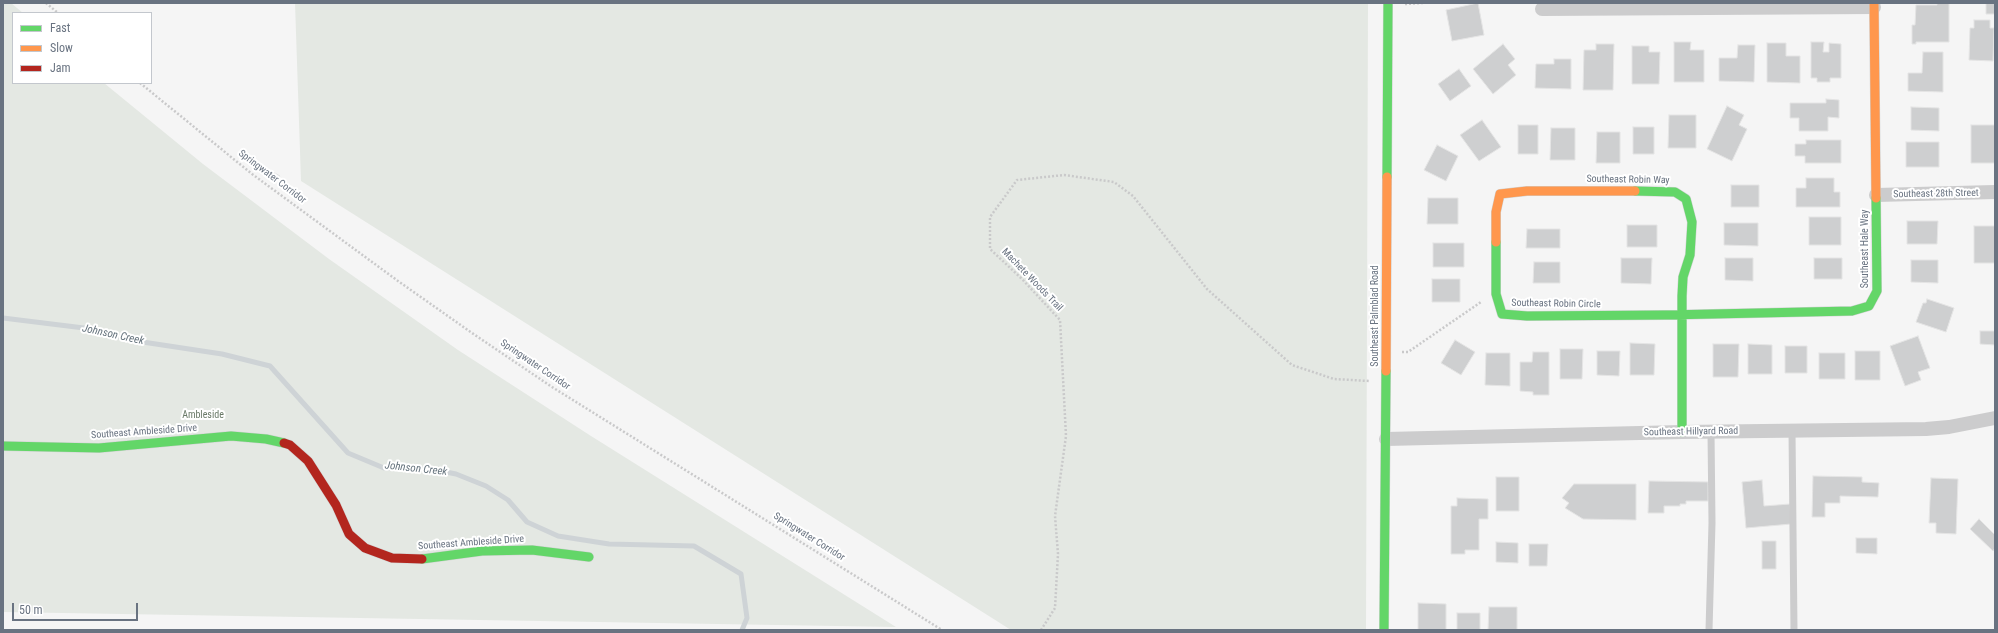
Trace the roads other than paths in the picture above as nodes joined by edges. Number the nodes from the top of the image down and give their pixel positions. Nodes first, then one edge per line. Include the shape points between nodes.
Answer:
1 (1388, 3) edge
2 (1874, 5) edge
3 (1542, 9) dead end
4 (1995, 192) edge
5 (1500, 194) joint
6 (1876, 195) junction
7 (1682, 314) junction
8 (1995, 418) edge
9 (1792, 430) junction
10 (1682, 432) junction
11 (1711, 432) junction
12 (1386, 439) junction
13 (3, 446) edge
14 (589, 557) dead end
15 (1384, 630) edge
16 (1709, 630) edge
17 (1794, 630) edge

1 - 12 street, Southeast Palmblad Road
2 - 3 street
2 - 6 street, Southeast Hale Way
4 - 6 street, Southeast 28th Street
5 - 7 street, Southeast Robin Circle via 1496,212 1496,294 1502,314
5 - 7 street, Southeast Robin Way via 1527,190 1659,190 1675,192 1686,199 1692,222 1690,255 1682,277
6 - 7 street, Southeast Hale Way via 1877,291 1869,306 1852,311
7 - 10 street, Southeast Robin Way
8 - 9 street, Southeast Hillyard Road via 1926,429
9 - 11 street, Southeast Hillyard Road
9 - 17 lane
10 - 11 street, Southeast Hillyard Road
10 - 12 street, Southeast Hillyard Road
11 - 16 lane
12 - 15 street, Southeast Palmblad Road
13 - 14 street, Southeast Ambleside Drive via 99,448 231,436 266,439 290,445 308,461 336,505 349,534 365,548 392,558 429,559 482,551 532,550

